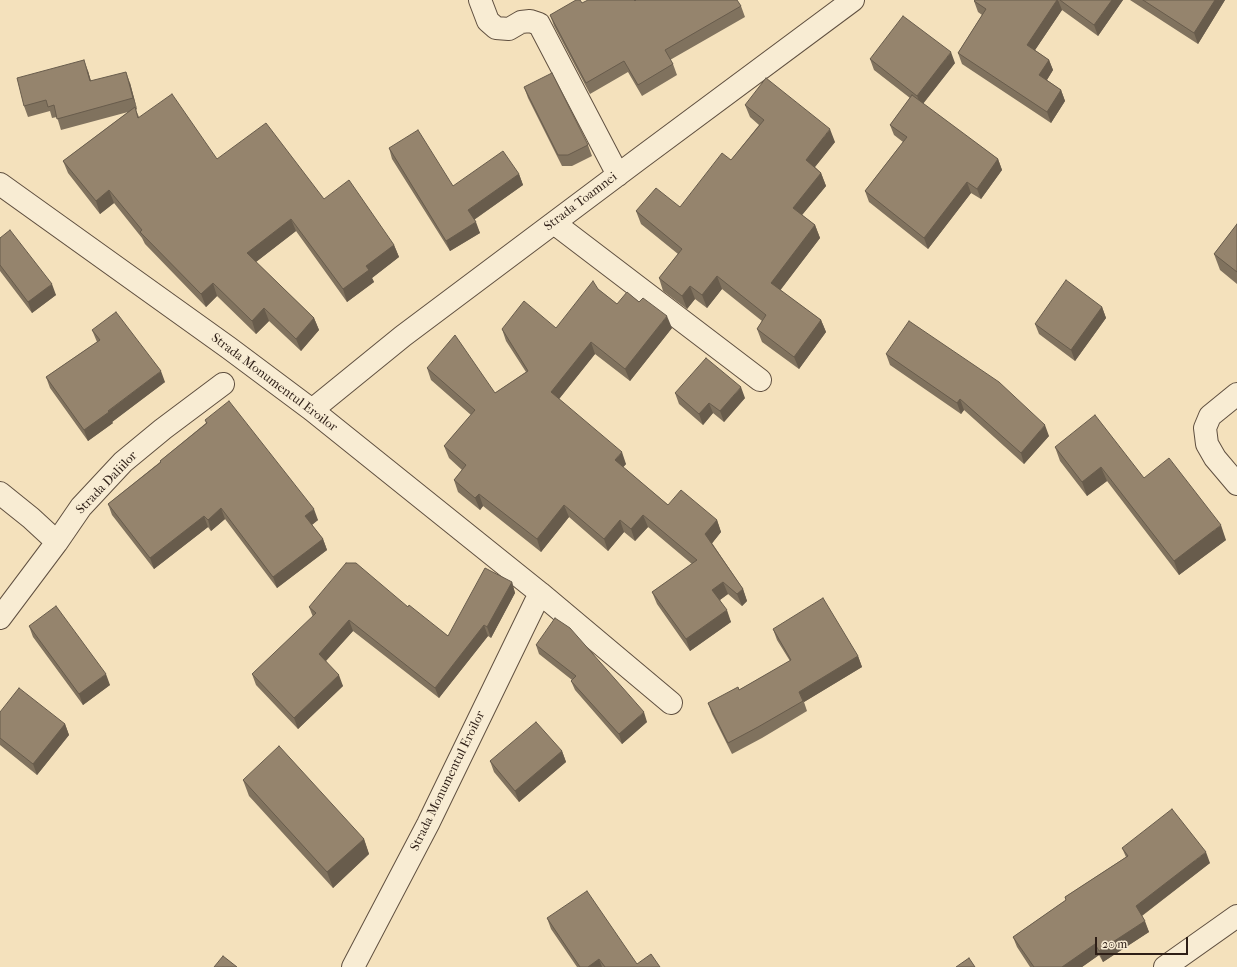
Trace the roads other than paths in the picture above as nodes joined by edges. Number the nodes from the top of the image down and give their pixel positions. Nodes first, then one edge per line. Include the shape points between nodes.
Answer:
1 (480, 0) edge
2 (853, 0) edge
3 (618, 175) junction
4 (0, 184) edge
5 (554, 223) junction
6 (760, 380) dead end
7 (222, 384) dead end
8 (1237, 394) edge
9 (312, 410) junction
10 (1237, 484) edge
11 (0, 493) edge
12 (57, 542) junction
13 (540, 593) junction
14 (0, 618) edge
15 (671, 703) dead end
16 (1237, 916) edge
17 (353, 967) edge
18 (1166, 967) edge

1 - 3 street via 488,21 496,28 509,29 521,22 530,21 539,24
2 - 3 street, Strada Toamnei
3 - 5 street, Strada Toamnei
4 - 9 street, Strada Monumentul Eroilor
5 - 6 street
5 - 9 street, Strada Toamnei via 403,336
7 - 12 street, Strada Daliilor via 123,462 81,507
8 - 10 street via 1210,416 1205,428 1207,444
9 - 13 street, Strada Monumentul Eroilor
11 - 12 street
12 - 14 street, Strada Daliilor
13 - 15 street, Strada Monumentul Eroilor
13 - 17 street, Strada Monumentul Eroilor via 428,824
16 - 18 street

